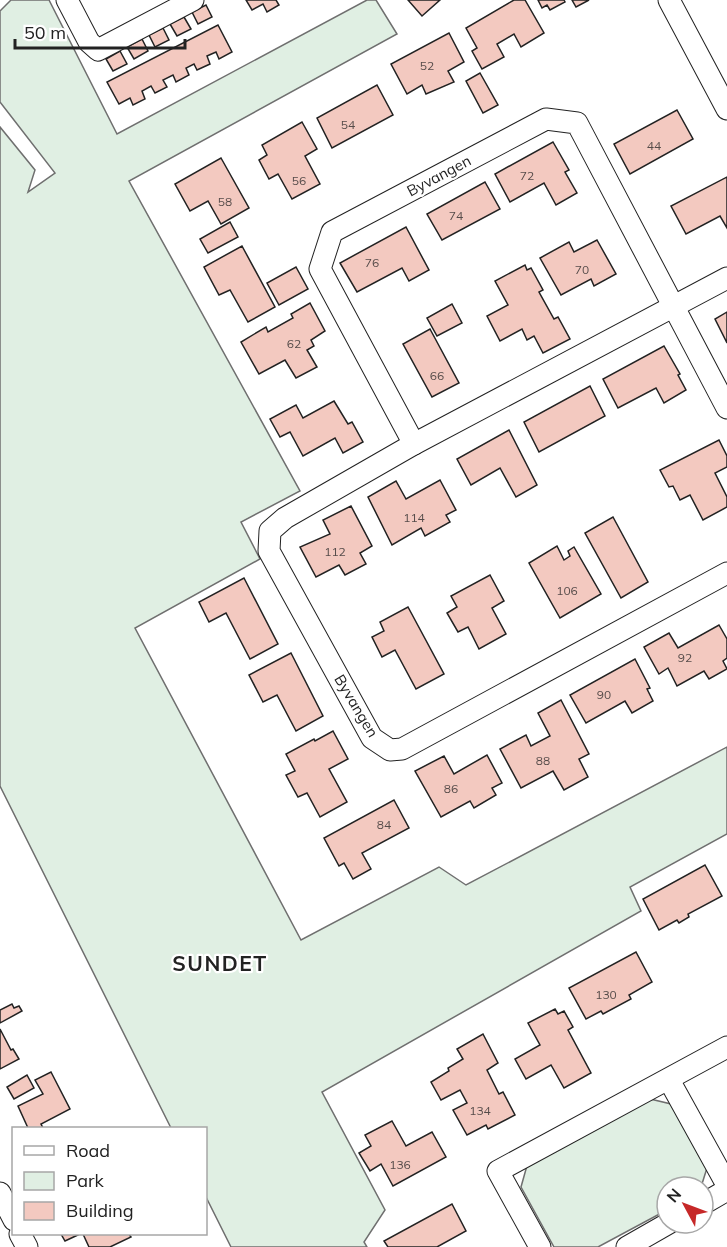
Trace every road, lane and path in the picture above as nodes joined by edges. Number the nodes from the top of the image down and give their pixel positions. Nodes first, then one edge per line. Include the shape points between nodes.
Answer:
1 (67, 0) edge
2 (193, 0) edge
3 (669, 0) edge
4 (727, 108) edge
5 (727, 278) edge
6 (672, 306) junction
7 (727, 408) edge
8 (414, 444) junction
9 (727, 573) edge
10 (727, 1047) edge
11 (669, 1080) junction
12 (727, 1185) edge
13 (0, 1193) edge
14 (12, 1216) edge
15 (655, 1231) edge
16 (540, 1247) edge
17 (627, 1247) edge

1 - 2 street via 89,42 98,50
3 - 4 street
5 - 6 street, Byvangen
6 - 7 street, Byvangen
6 - 8 street, Byvangen
6 - 8 street, Byvangen via 577,123 546,119 332,232 320,270
8 - 9 street, Byvangen via 285,518 270,531 268,551 372,738 390,750 402,749
10 - 11 street
11 - 12 street
11 - 16 street via 498,1171
13 - 14 street
15 - 17 street

